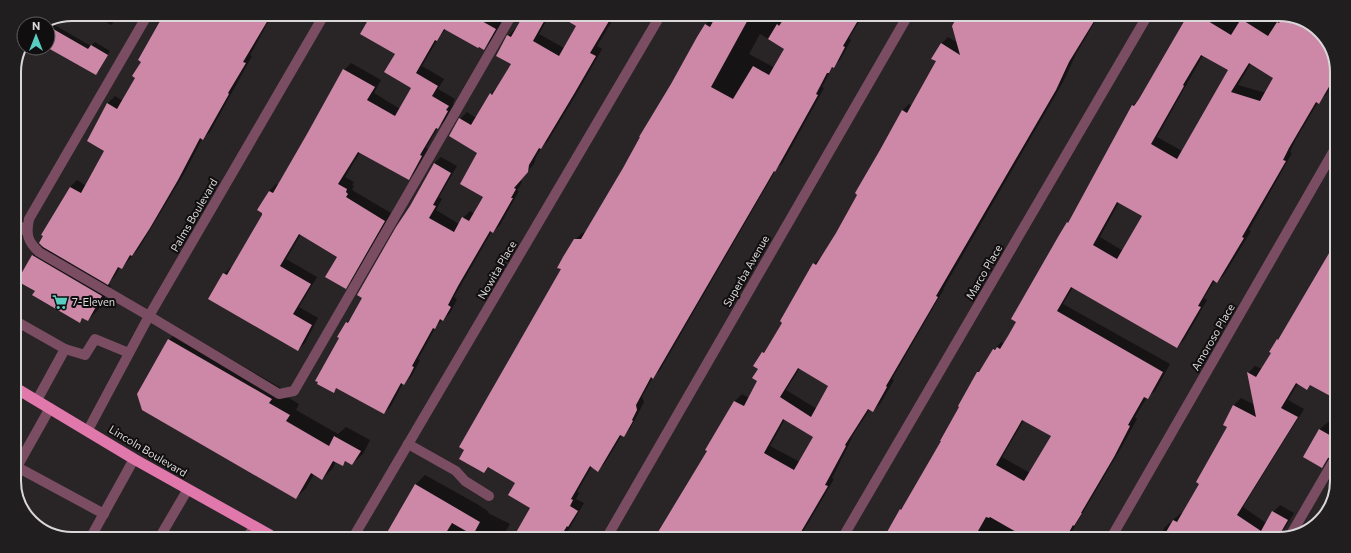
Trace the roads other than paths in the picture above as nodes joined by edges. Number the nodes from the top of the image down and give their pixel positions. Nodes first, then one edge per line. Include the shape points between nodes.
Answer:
1 (144, 21) edge
2 (321, 21) edge
3 (508, 21) edge
4 (657, 21) edge
5 (905, 21) edge
6 (1144, 21) edge
7 (1330, 157) edge
8 (21, 227) edge
9 (26, 231) junction
10 (149, 316) junction
11 (21, 324) edge
12 (65, 349) junction
13 (129, 353) junction
14 (21, 391) edge
15 (37, 400) junction
16 (50, 408) junction
17 (88, 430) junction
18 (408, 444) junction
19 (134, 458) junction
20 (21, 459) edge
21 (1330, 467) edge
22 (21, 472) edge
23 (188, 489) junction
24 (489, 496) dead end
25 (104, 514) junction
26 (1294, 529) edge
27 (252, 531) edge
28 (94, 532) edge
29 (163, 532) edge
30 (356, 532) edge
31 (610, 532) edge
32 (846, 532) edge
33 (1114, 532) edge

1 - 9 street via 29,219
2 - 10 street, Palms Boulevard
3 - 10 street via 294,391 279,394
4 - 18 street, Nowita Place
5 - 31 street, Superba Avenue
6 - 32 street, Marco Place
7 - 33 street, Amoroso Place
8 - 9 street
9 - 10 street via 39,252
10 - 13 street, Palms Boulevard
11 - 12 street
12 - 13 street via 85,355 96,339
12 - 15 street
13 - 17 street, Palms Boulevard
14 - 15 highway, Lincoln Boulevard
15 - 16 highway, Lincoln Boulevard
16 - 17 highway, Lincoln Boulevard
16 - 20 street
17 - 19 highway, Lincoln Boulevard
18 - 24 street via 456,471 465,481
18 - 30 street, Nowita Place
19 - 23 highway, Lincoln Boulevard
19 - 25 street
21 - 26 street
22 - 25 street
23 - 27 highway, Lincoln Boulevard
23 - 29 street
25 - 28 street

